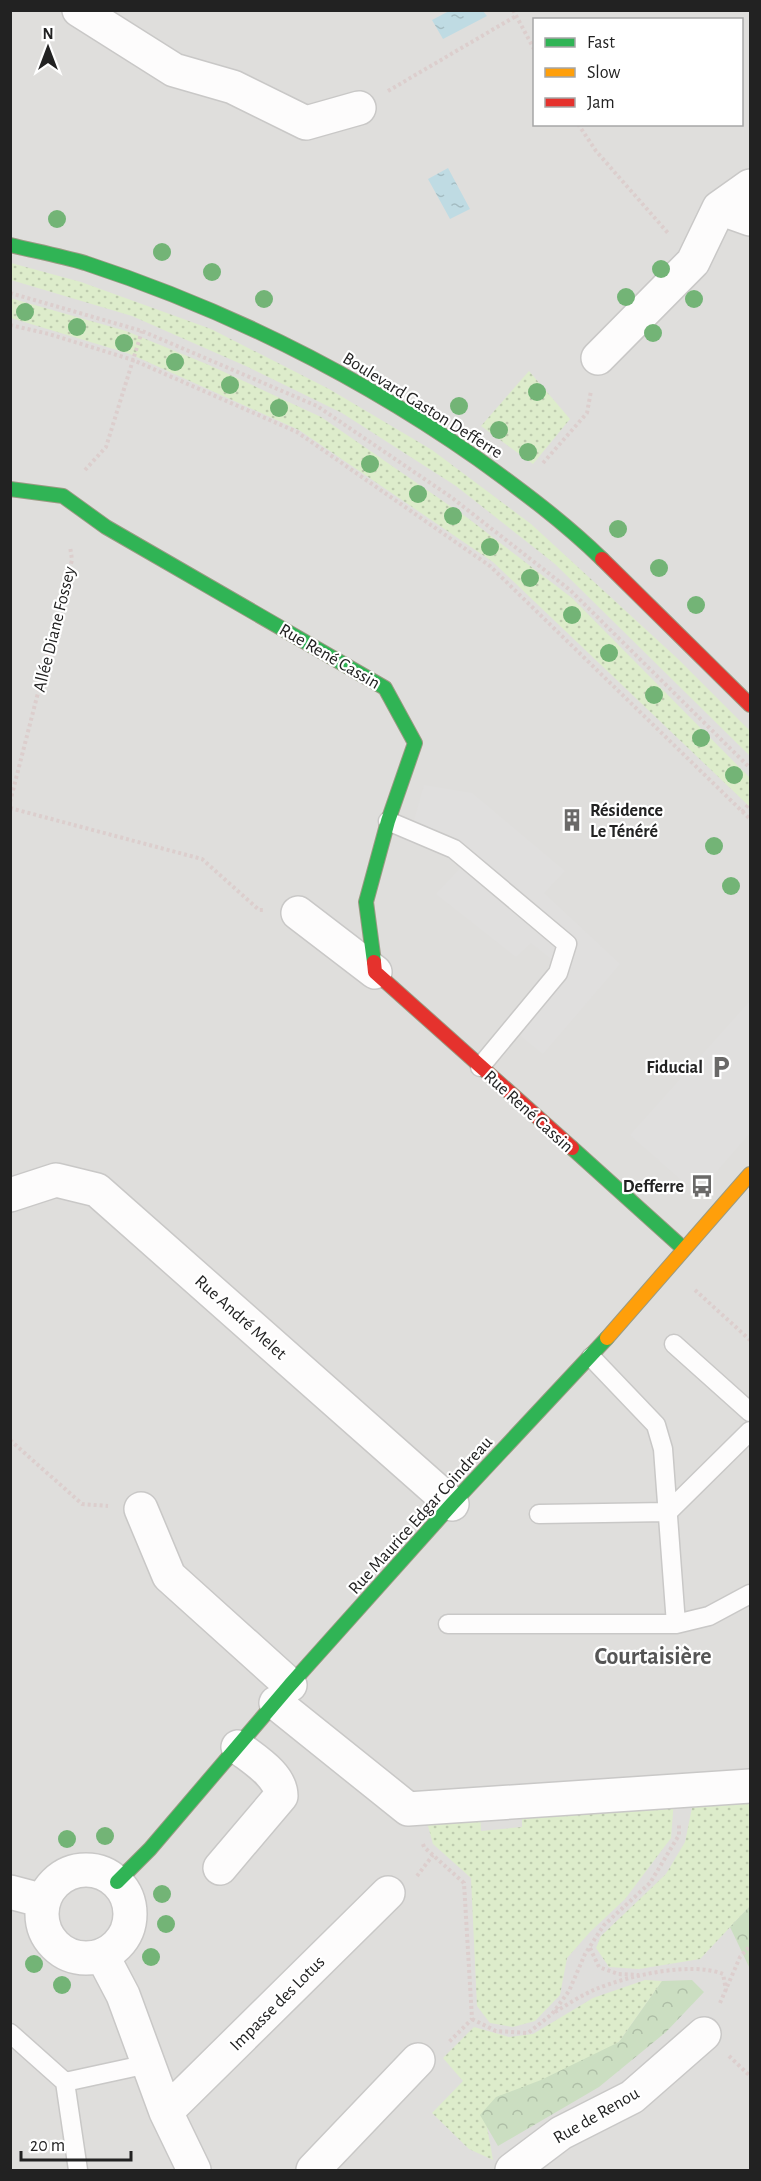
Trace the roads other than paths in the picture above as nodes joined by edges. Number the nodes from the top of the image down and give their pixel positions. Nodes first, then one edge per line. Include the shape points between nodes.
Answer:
1 (79, 10) edge
2 (359, 108) road end
3 (750, 186) edge
4 (719, 208) junction
5 (750, 219) edge
6 (10, 244) edge
7 (598, 358) road end
8 (10, 489) edge
9 (750, 705) edge
10 (388, 821) junction
11 (298, 912) road end
12 (375, 972) junction
13 (480, 1067) junction
14 (750, 1173) edge
15 (10, 1195) edge
16 (684, 1249) junction
17 (674, 1344) dead end
18 (591, 1357) junction
19 (750, 1412) edge
20 (750, 1431) edge
21 (452, 1504) junction
22 (141, 1509) road end
23 (668, 1512) junction
24 (539, 1514) dead end
25 (750, 1594) edge
26 (448, 1624) dead end
27 (676, 1624) junction
28 (283, 1694) junction
29 (238, 1747) junction
30 (750, 1786) edge
31 (220, 1868) dead end
32 (117, 1882) junction
33 (10, 1892) edge
34 (388, 1893) dead end
35 (44, 1901) junction
36 (102, 1955) junction
37 (10, 2033) edge
38 (704, 2034) road end
39 (418, 2060) road end
40 (148, 2064) junction
41 (65, 2082) junction
42 (166, 2112) junction
43 (78, 2170) edge
44 (194, 2170) edge
45 (313, 2170) edge
46 (512, 2170) edge

1 - 2 street via 174,70 232,87 306,123
3 - 4 street
4 - 5 street
4 - 7 street via 693,262
6 - 9 street, Boulevard Gaston Defferre via 84,263 223,315 353,379 438,431 520,489 585,542
8 - 10 street, Rue René Cassin via 63,496 106,527 385,688 415,742
10 - 12 street, Rue René Cassin via 366,902
10 - 13 lane via 454,849 567,944 558,973
11 - 12 street, Rue René Cassin
12 - 13 street, Rue René Cassin
13 - 16 street, Rue René Cassin
14 - 16 street, Rue Maurice Edgar Coindreau
15 - 21 street, Rue André Melet via 56,1180 97,1190
16 - 18 street, Rue Maurice Edgar Coindreau
17 - 19 lane
18 - 21 street, Rue Maurice Edgar Coindreau
18 - 23 lane via 656,1425 663,1449
20 - 23 lane
21 - 28 street, Rue Maurice Edgar Coindreau
22 - 28 street via 169,1576
23 - 24 lane
23 - 27 lane
25 - 27 lane via 709,1616
26 - 27 lane
28 - 29 street, Rue Maurice Edgar Coindreau
28 - 30 street via 408,1809
29 - 31 street via 277,1780 281,1796
29 - 32 street, Rue Maurice Edgar Coindreau
32 - 35 street via 90,1870 75,1871 61,1877
32 - 36 street via 126,1894 129,1923 115,1948
33 - 35 street
34 - 42 street, Impasse des Lotus
35 - 36 street via 44,1929 51,1941 74,1956
36 - 40 street via 123,1995
37 - 41 lane
38 - 46 street, Rue de Renou via 632,2097 561,2133
39 - 45 street
40 - 41 lane
40 - 42 street
41 - 43 lane
42 - 44 street

